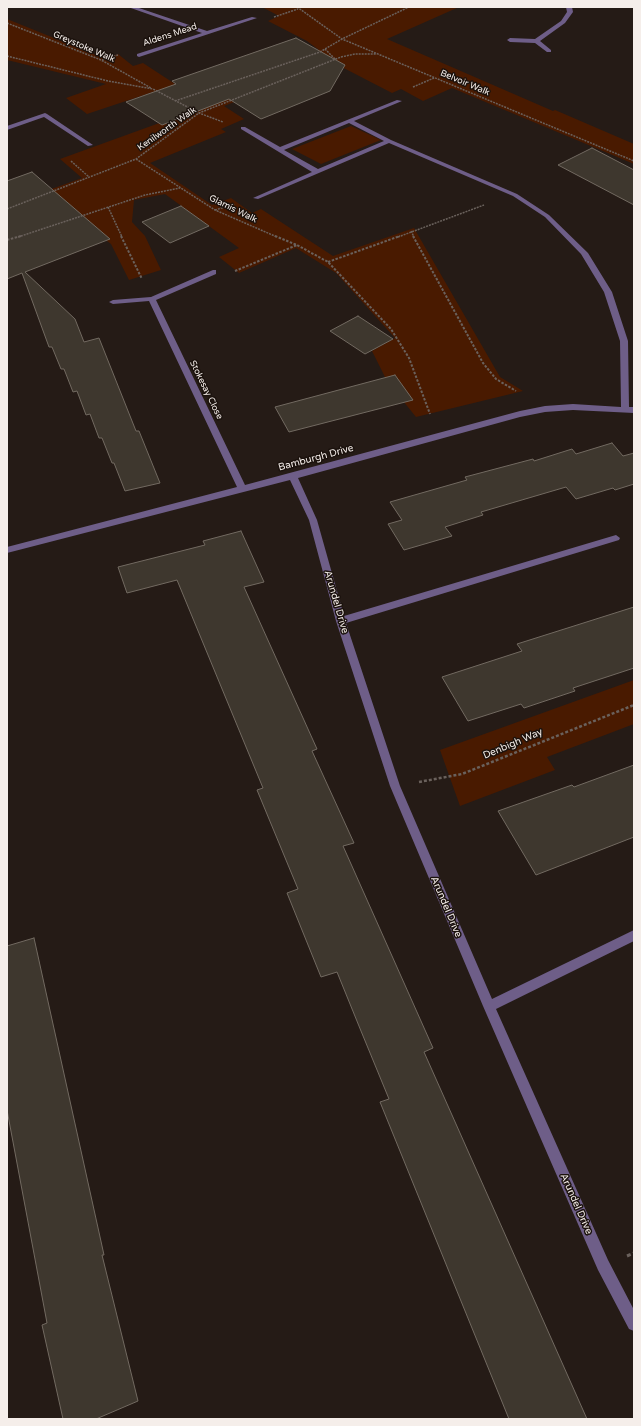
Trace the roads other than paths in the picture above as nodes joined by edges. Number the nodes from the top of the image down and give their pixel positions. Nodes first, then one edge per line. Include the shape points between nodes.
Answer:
1 (131, 7) edge
2 (569, 7) edge
3 (254, 18) dead end
4 (207, 33) junction
5 (510, 40) dead end
6 (536, 42) junction
7 (549, 52) dead end
8 (140, 55) dead end
9 (399, 101) dead end
10 (351, 122) junction
11 (7, 128) edge
12 (243, 128) road end
13 (389, 141) junction
14 (90, 145) dead end
15 (280, 149) junction
16 (316, 171) junction
17 (256, 198) dead end
18 (213, 272) road end
19 (152, 299) junction
20 (113, 302) dead end
21 (630, 409) edge
22 (293, 476) junction
23 (242, 488) junction
24 (616, 538) dead end
25 (7, 550) edge
26 (341, 621) junction
27 (634, 935) edge
28 (488, 1006) junction
29 (634, 1324) edge

1 - 4 street, Aldens Mead
2 - 6 street via 570,12 564,22
3 - 4 street, Aldens Mead
4 - 8 street, Aldens Mead
5 - 6 street
6 - 7 street
9 - 10 street
10 - 13 street
10 - 15 street
11 - 14 street via 45,115
12 - 15 street
13 - 16 street
13 - 21 street via 515,195 547,216 584,253 608,292 624,341
15 - 16 street
16 - 17 street
18 - 19 street
19 - 20 street
19 - 23 street, Stokesay Close
21 - 22 street, Bamburgh Drive via 545,409
22 - 23 street, Bamburgh Drive
22 - 26 street, Arundel Drive via 313,520
23 - 25 street, Bamburgh Drive
24 - 26 street
26 - 28 street, Arundel Drive via 395,786
27 - 28 street
28 - 29 street, Arundel Drive via 603,1265

